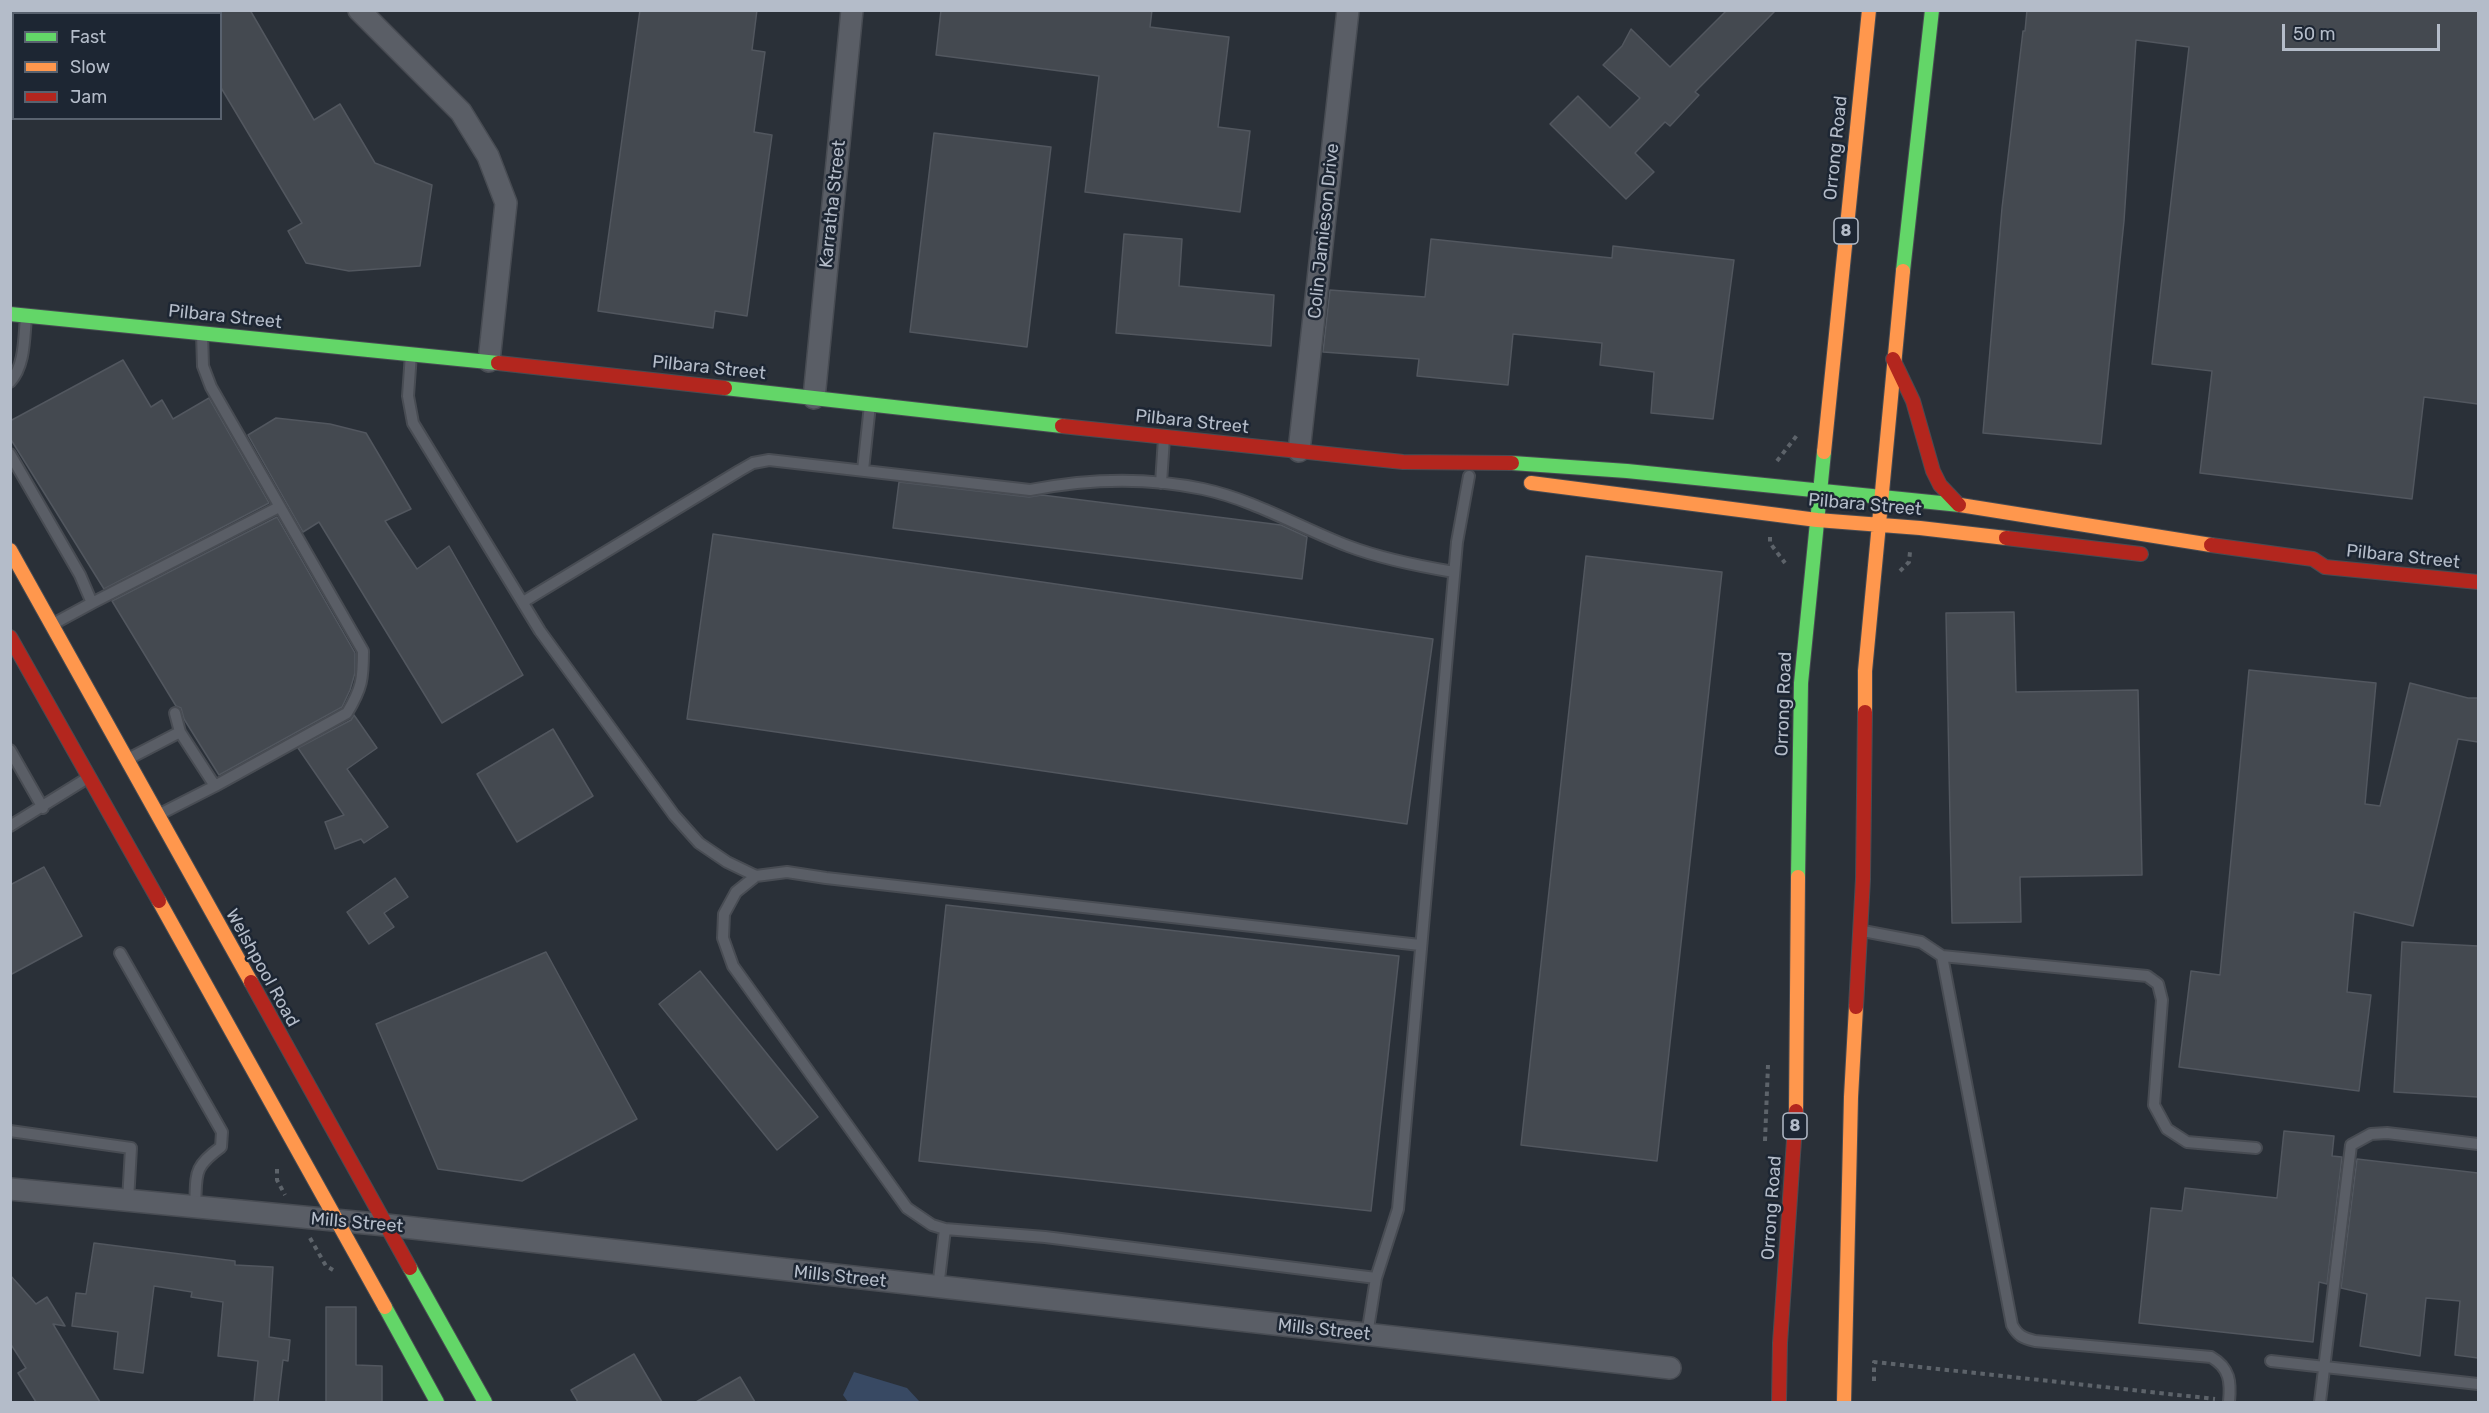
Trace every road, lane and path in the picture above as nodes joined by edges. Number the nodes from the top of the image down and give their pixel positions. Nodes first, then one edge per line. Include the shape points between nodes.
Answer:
1 (359, 10) edge
2 (852, 10) edge
3 (1348, 10) edge
4 (1869, 10) edge
5 (1932, 10) edge
6 (10, 314) edge
7 (26, 316) junction
8 (202, 333) junction
9 (411, 353) junction
10 (1893, 357) junction
11 (489, 361) junction
12 (10, 382) edge
13 (814, 398) junction
14 (870, 405) junction
15 (1165, 437) junction
16 (1299, 451) junction
17 (10, 454) edge
18 (1403, 462) junction
19 (863, 470) junction
20 (1474, 477) joint
21 (1519, 482) dead end
22 (1161, 483) junction
23 (1820, 490) junction
24 (1879, 497) junction
25 (1959, 505) junction
26 (279, 507) junction
27 (1817, 520) junction
28 (1877, 524) junction
29 (10, 550) edge
30 (2157, 556) dead end
31 (1785, 562) dead end
32 (1909, 562) dead end
33 (1812, 564) junction
34 (2325, 567) junction
35 (1875, 569) junction
36 (1454, 572) junction
37 (2311, 574) dead end
38 (2478, 582) edge
39 (523, 602) junction
40 (92, 603) junction
41 (52, 624) junction
42 (10, 638) edge
43 (175, 713) dead end
44 (180, 732) junction
45 (10, 750) edge
46 (127, 759) junction
47 (90, 776) junction
48 (215, 786) junction
49 (43, 808) junction
50 (157, 815) junction
51 (10, 826) edge
52 (756, 876) junction
53 (1860, 931) junction
54 (1420, 945) junction
55 (120, 953) dead end
56 (1942, 956) junction
57 (10, 1131) edge
58 (2478, 1144) edge
59 (2256, 1148) dead end
60 (10, 1189) edge
61 (128, 1201) junction
62 (195, 1207) junction
63 (337, 1222) junction
64 (386, 1226) junction
65 (945, 1229) junction
66 (1376, 1278) junction
67 (938, 1288) junction
68 (1367, 1335) junction
69 (1846, 1349) junction
70 (2271, 1361) dead end
71 (2323, 1367) junction
72 (1670, 1368) dead end
73 (2478, 1384) edge
74 (1873, 1391) dead end
75 (2229, 1401) edge
76 (437, 1402) edge
77 (485, 1402) edge
78 (1779, 1402) edge
79 (1844, 1402) edge
80 (1855, 1402) edge
81 (2320, 1402) edge

1 - 11 street via 461,112 488,156 506,203
2 - 13 street, Karratha Street
3 - 16 street, Colin Jamieson Drive
4 - 23 main road, Orrong Road / 8
5 - 10 main road
6 - 7 main road, Pilbara Street
7 - 8 main road, Pilbara Street
7 - 12 lane via 20,366
8 - 9 main road, Pilbara Street
8 - 26 lane via 203,366 211,387
9 - 11 main road, Pilbara Street
9 - 39 lane via 408,396 413,423
10 - 24 main road
10 - 25 main road via 1913,401 1933,471
11 - 13 main road, Pilbara Street
13 - 14 main road, Pilbara Street
14 - 15 main road, Pilbara Street
14 - 19 lane
15 - 16 main road, Pilbara Street
15 - 22 lane
16 - 18 main road, Pilbara Street
17 - 40 lane
18 - 20 main road, Pilbara Street
18 - 23 main road, Pilbara Street via 1499,462
19 - 22 lane via 1029,490 1094,482
19 - 39 lane via 769,460 753,463
20 - 36 lane
21 - 27 main road, Pilbara Street
22 - 36 lane via 1236,499 1375,555
23 - 24 main road, Pilbara Street
23 - 27 main road, Orrong Road / 8
24 - 25 main road, Pilbara Street
24 - 28 main road
25 - 34 main road, Pilbara Street via 2313,559
26 - 40 lane
26 - 48 lane via 363,651 360,692 347,713
27 - 28 main road, Pilbara Street
27 - 33 main road, Orrong Road / 8
28 - 30 main road, Pilbara Street
28 - 35 main road
29 - 41 main road, Welshpool Road
31 - 33 path
32 - 35 path via 1900,571
33 - 78 main road, Orrong Road / 8 via 1801,683 1797,1103
34 - 37 main road, Pilbara Street
34 - 38 main road, Pilbara Street
35 - 53 main road via 1865,671
36 - 54 lane
39 - 52 lane via 674,814 699,843
40 - 41 lane
41 - 46 main road, Welshpool Road
42 - 47 main road
43 - 44 lane
44 - 46 lane
44 - 48 lane
45 - 49 lane
46 - 50 main road, Welshpool Road
47 - 49 lane
47 - 63 main road
48 - 50 lane
49 - 51 lane
50 - 64 main road, Welshpool Road
52 - 54 lane via 787,872
52 - 65 lane via 736,892 724,914 723,938 733,966 907,1208
53 - 56 lane via 1921,942
53 - 69 main road via 1851,1097
54 - 66 lane via 1398,1209
55 - 62 lane via 222,1131 220,1147 201,1161 197,1170
56 - 59 lane via 2147,975 2158,984 2162,1000 2154,1105 2167,1129 2187,1143
56 - 75 lane via 2015,1331 2035,1341 2211,1357 2223,1364 2229,1377
57 - 61 lane via 131,1148
58 - 71 lane via 2387,1133 2371,1134 2351,1145
60 - 61 street, Mills Street
61 - 62 street, Mills Street
62 - 63 street, Mills Street
63 - 64 street, Mills Street
63 - 76 main road
64 - 67 street, Mills Street
64 - 77 main road, Welshpool Road
65 - 66 lane via 1045,1237
65 - 67 lane
66 - 68 lane
67 - 68 street, Mills Street
68 - 72 street, Mills Street
69 - 79 main road
69 - 80 main road
70 - 71 lane
71 - 73 lane
71 - 81 lane
74 - 75 path via 1874,1362

